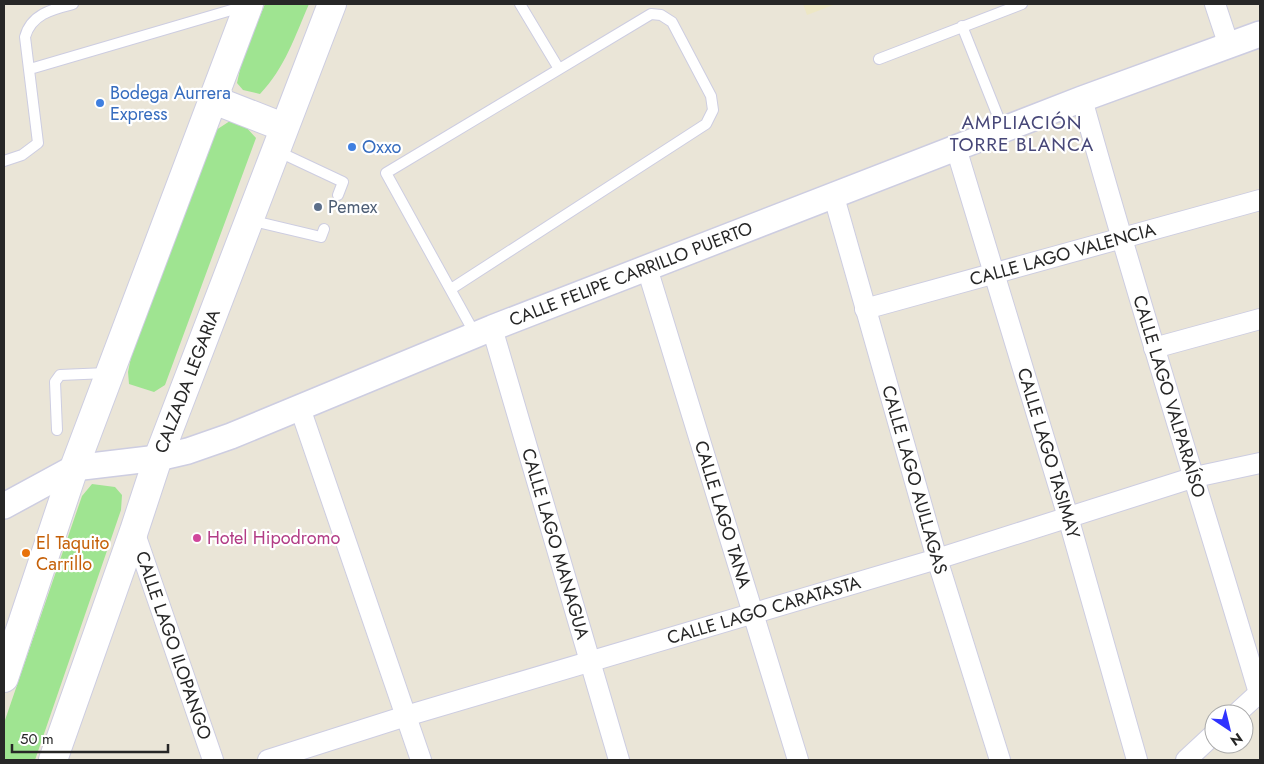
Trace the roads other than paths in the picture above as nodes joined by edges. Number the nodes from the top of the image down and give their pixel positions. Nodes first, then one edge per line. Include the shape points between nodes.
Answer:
1 (74, 4) edge
2 (249, 4) edge
3 (332, 4) edge
4 (520, 4) edge
5 (1022, 4) edge
6 (1215, 4) edge
7 (962, 26) junction
8 (1260, 34) edge
9 (1229, 46) junction
10 (880, 59) dead end
11 (559, 68) junction
12 (30, 69) junction
13 (1082, 99) junction
14 (214, 100) junction
15 (1004, 129) junction
16 (279, 138) junction
17 (956, 148) junction
18 (4, 161) edge
19 (338, 195) dead end
20 (834, 197) junction
21 (1260, 200) edge
22 (248, 220) junction
23 (324, 229) dead end
24 (1120, 238) junction
25 (646, 268) junction
26 (995, 273) junction
27 (452, 289) junction
28 (866, 309) junction
29 (1260, 320) edge
30 (484, 332) junction
31 (1154, 348) junction
32 (110, 373) junction
33 (300, 408) junction
34 (57, 430) dead end
35 (158, 458) junction
36 (1260, 463) edge
37 (74, 468) junction
38 (1195, 476) junction
39 (4, 506) edge
40 (1068, 517) junction
41 (134, 531) junction
42 (937, 559) junction
43 (754, 613) junction
44 (589, 662) junction
45 (4, 678) edge
46 (1260, 692) edge
47 (1247, 704) edge
48 (406, 716) junction
49 (1204, 743) edge
50 (53, 760) edge
51 (213, 760) edge
52 (268, 760) edge
53 (422, 760) edge
54 (619, 760) edge
55 (798, 760) edge
56 (1000, 760) edge
57 (1137, 760) edge
58 (1186, 760) edge

1 - 12 lane via 45,13 27,30 25,37
2 - 12 lane
2 - 14 main road
3 - 16 main road, CALZADA LEGARIA
4 - 11 lane
5 - 7 lane
6 - 9 street
7 - 10 lane
7 - 15 lane
8 - 9 street, CALLE FELIPE CARRILLO PUERTO
9 - 13 street, CALLE FELIPE CARRILLO PUERTO
11 - 27 lane via 386,173
11 - 27 lane via 651,14 661,15 672,22 712,96 713,110 706,124
12 - 18 lane via 38,142 22,155
13 - 15 street, CALLE FELIPE CARRILLO PUERTO
13 - 24 street, CALLE LAGO VALPARAÍSO
14 - 16 main road
14 - 32 main road
15 - 17 street, CALLE FELIPE CARRILLO PUERTO
16 - 19 lane via 343,182
16 - 22 main road, CALZADA LEGARIA
17 - 20 street, CALLE FELIPE CARRILLO PUERTO
17 - 26 street, CALLE LAGO TASIMAY
20 - 25 street, CALLE FELIPE CARRILLO PUERTO
20 - 28 street, CALLE LAGO AULLAGAS
21 - 24 street, CALLE LAGO VALENCIA
22 - 23 lane via 321,237
22 - 35 main road, CALZADA LEGARIA
24 - 26 street, CALLE LAGO VALENCIA
24 - 31 street, CALLE LAGO VALPARAÍSO
25 - 30 street, CALLE FELIPE CARRILLO PUERTO
25 - 43 street, CALLE LAGO TANA
26 - 28 street, CALLE LAGO VALENCIA
26 - 40 street, CALLE LAGO TASIMAY
27 - 30 lane
28 - 42 street, CALLE LAGO AULLAGAS
29 - 31 street
30 - 33 street, CALLE FELIPE CARRILLO PUERTO
30 - 44 street, CALLE LAGO MANAGUA
31 - 38 street, CALLE LAGO VALPARAÍSO
32 - 34 lane via 60,375 55,382
32 - 37 main road
33 - 35 street, CALLE FELIPE CARRILLO PUERTO via 188,451
33 - 48 street
35 - 37 street, CALLE FELIPE CARRILLO PUERTO
35 - 41 main road, CALZADA LEGARIA
36 - 38 street, CALLE LAGO CARATASTA
37 - 39 street, CALLE FELIPE CARRILLO PUERTO
37 - 45 main road
38 - 40 street, CALLE LAGO CARATASTA
38 - 46 street, CALLE LAGO VALPARAÍSO
40 - 42 street, CALLE LAGO CARATASTA
40 - 57 street, CALLE LAGO TASIMAY
41 - 50 main road, CALZADA LEGARIA
41 - 51 street, CALLE LAGO ILOPANGO
42 - 43 street, CALLE LAGO CARATASTA
42 - 56 street, CALLE LAGO AULLAGAS
43 - 44 street, CALLE LAGO CARATASTA
43 - 55 street, CALLE LAGO TANA
44 - 48 street, CALLE LAGO CARATASTA
44 - 54 street, CALLE LAGO MANAGUA
46 - 47 street
48 - 52 street, CALLE LAGO CARATASTA
48 - 53 street
49 - 58 street

